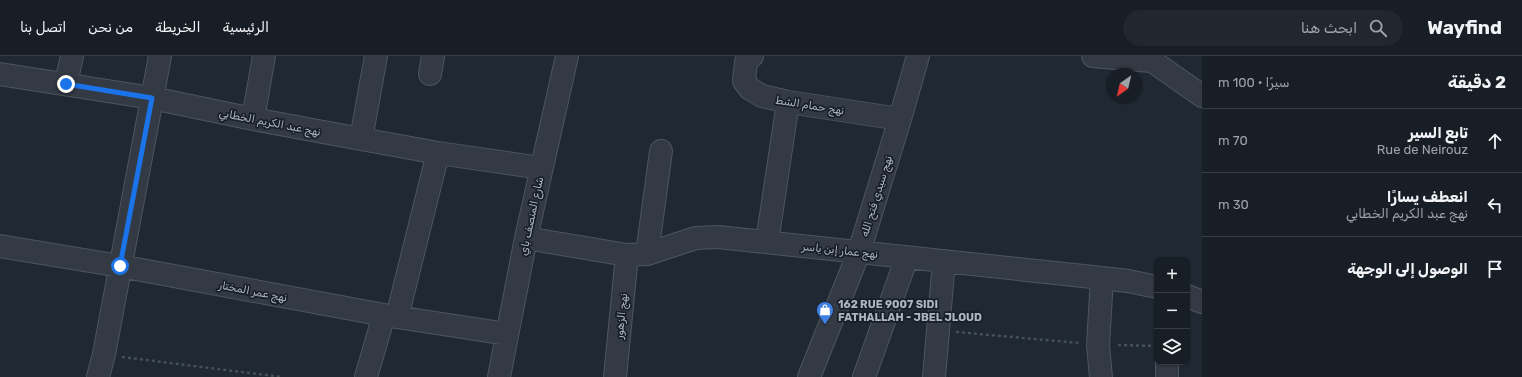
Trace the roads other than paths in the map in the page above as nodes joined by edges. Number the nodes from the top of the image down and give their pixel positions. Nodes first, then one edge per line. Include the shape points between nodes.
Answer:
1 (72, 56) edge
2 (160, 56) edge
3 (264, 56) edge
4 (376, 56) edge
5 (567, 56) edge
6 (918, 56) edge
7 (1093, 56) edge
8 (1150, 58) edge
9 (749, 59) edge
10 (0, 74) edge
11 (66, 84) junction
12 (1202, 96) edge
13 (152, 98) junction
14 (788, 102) junction
15 (253, 119) junction
16 (900, 119) junction
17 (361, 139) junction
18 (661, 151) dead end
19 (438, 153) junction
20 (541, 168) junction
21 (526, 238) junction
22 (767, 242) junction
23 (0, 246) edge
24 (859, 252) junction
25 (637, 255) junction
26 (906, 257) junction
27 (944, 261) junction
28 (120, 266) junction
29 (1102, 278) junction
30 (1154, 286) edge
31 (1190, 297) edge
32 (1202, 302) edge
33 (391, 316) junction
34 (507, 334) junction
35 (1167, 365) edge
36 (98, 377) edge
37 (366, 377) edge
38 (499, 377) edge
39 (615, 377) edge
40 (809, 377) edge
41 (864, 377) edge
42 (934, 377) edge
43 (1101, 377) edge
44 (1167, 377) edge

1 - 11 street
2 - 13 street
3 - 15 street
4 - 17 street
5 - 20 street, شارع المنصف باي
6 - 16 street, نهج سيدي فتح الله
7 - 8 street
8 - 12 street
9 - 14 street, نهج حمام الشط via 744,80 750,89 762,96
10 - 11 street, نهج عبد الكريم الخطابي
11 - 13 street, نهج عبد الكريم الخطابي
13 - 15 street, نهج عبد الكريم الخطابي
13 - 28 street
14 - 16 street, نهج حمام الشط
14 - 22 street
15 - 17 street, نهج عبد الكريم الخطابي
16 - 24 street, نهج سيدي فتح الله
17 - 19 street, نهج عبد الكريم الخطابي
18 - 25 street, نهج الزهور
19 - 20 street, نهج عبد الكريم الخطابي
19 - 33 street
20 - 21 street, شارع المنصف باي
21 - 25 street, نهج عمار إبن ياسر
21 - 34 street, شارع المنصف باي
22 - 24 street, نهج عمار إبن ياسر
22 - 25 street, نهج عمار إبن ياسر via 718,237 696,238
23 - 28 street, نهج عمر المختار
24 - 26 street, نهج عمار إبن ياسر
24 - 40 street, نهج سيدي فتح الله
25 - 39 street, نهج الزهور
26 - 27 street, نهج عمار إبن ياسر
26 - 41 street
27 - 29 street, نهج عمار إبن ياسر
27 - 42 street
28 - 33 street, نهج عمر المختار
28 - 36 street
29 - 30 street, نهج عمار إبن ياسر
29 - 43 street via 1098,345
31 - 32 street
33 - 34 street, نهج عمر المختار
33 - 37 street
34 - 38 street, شارع المنصف باي
35 - 44 street

